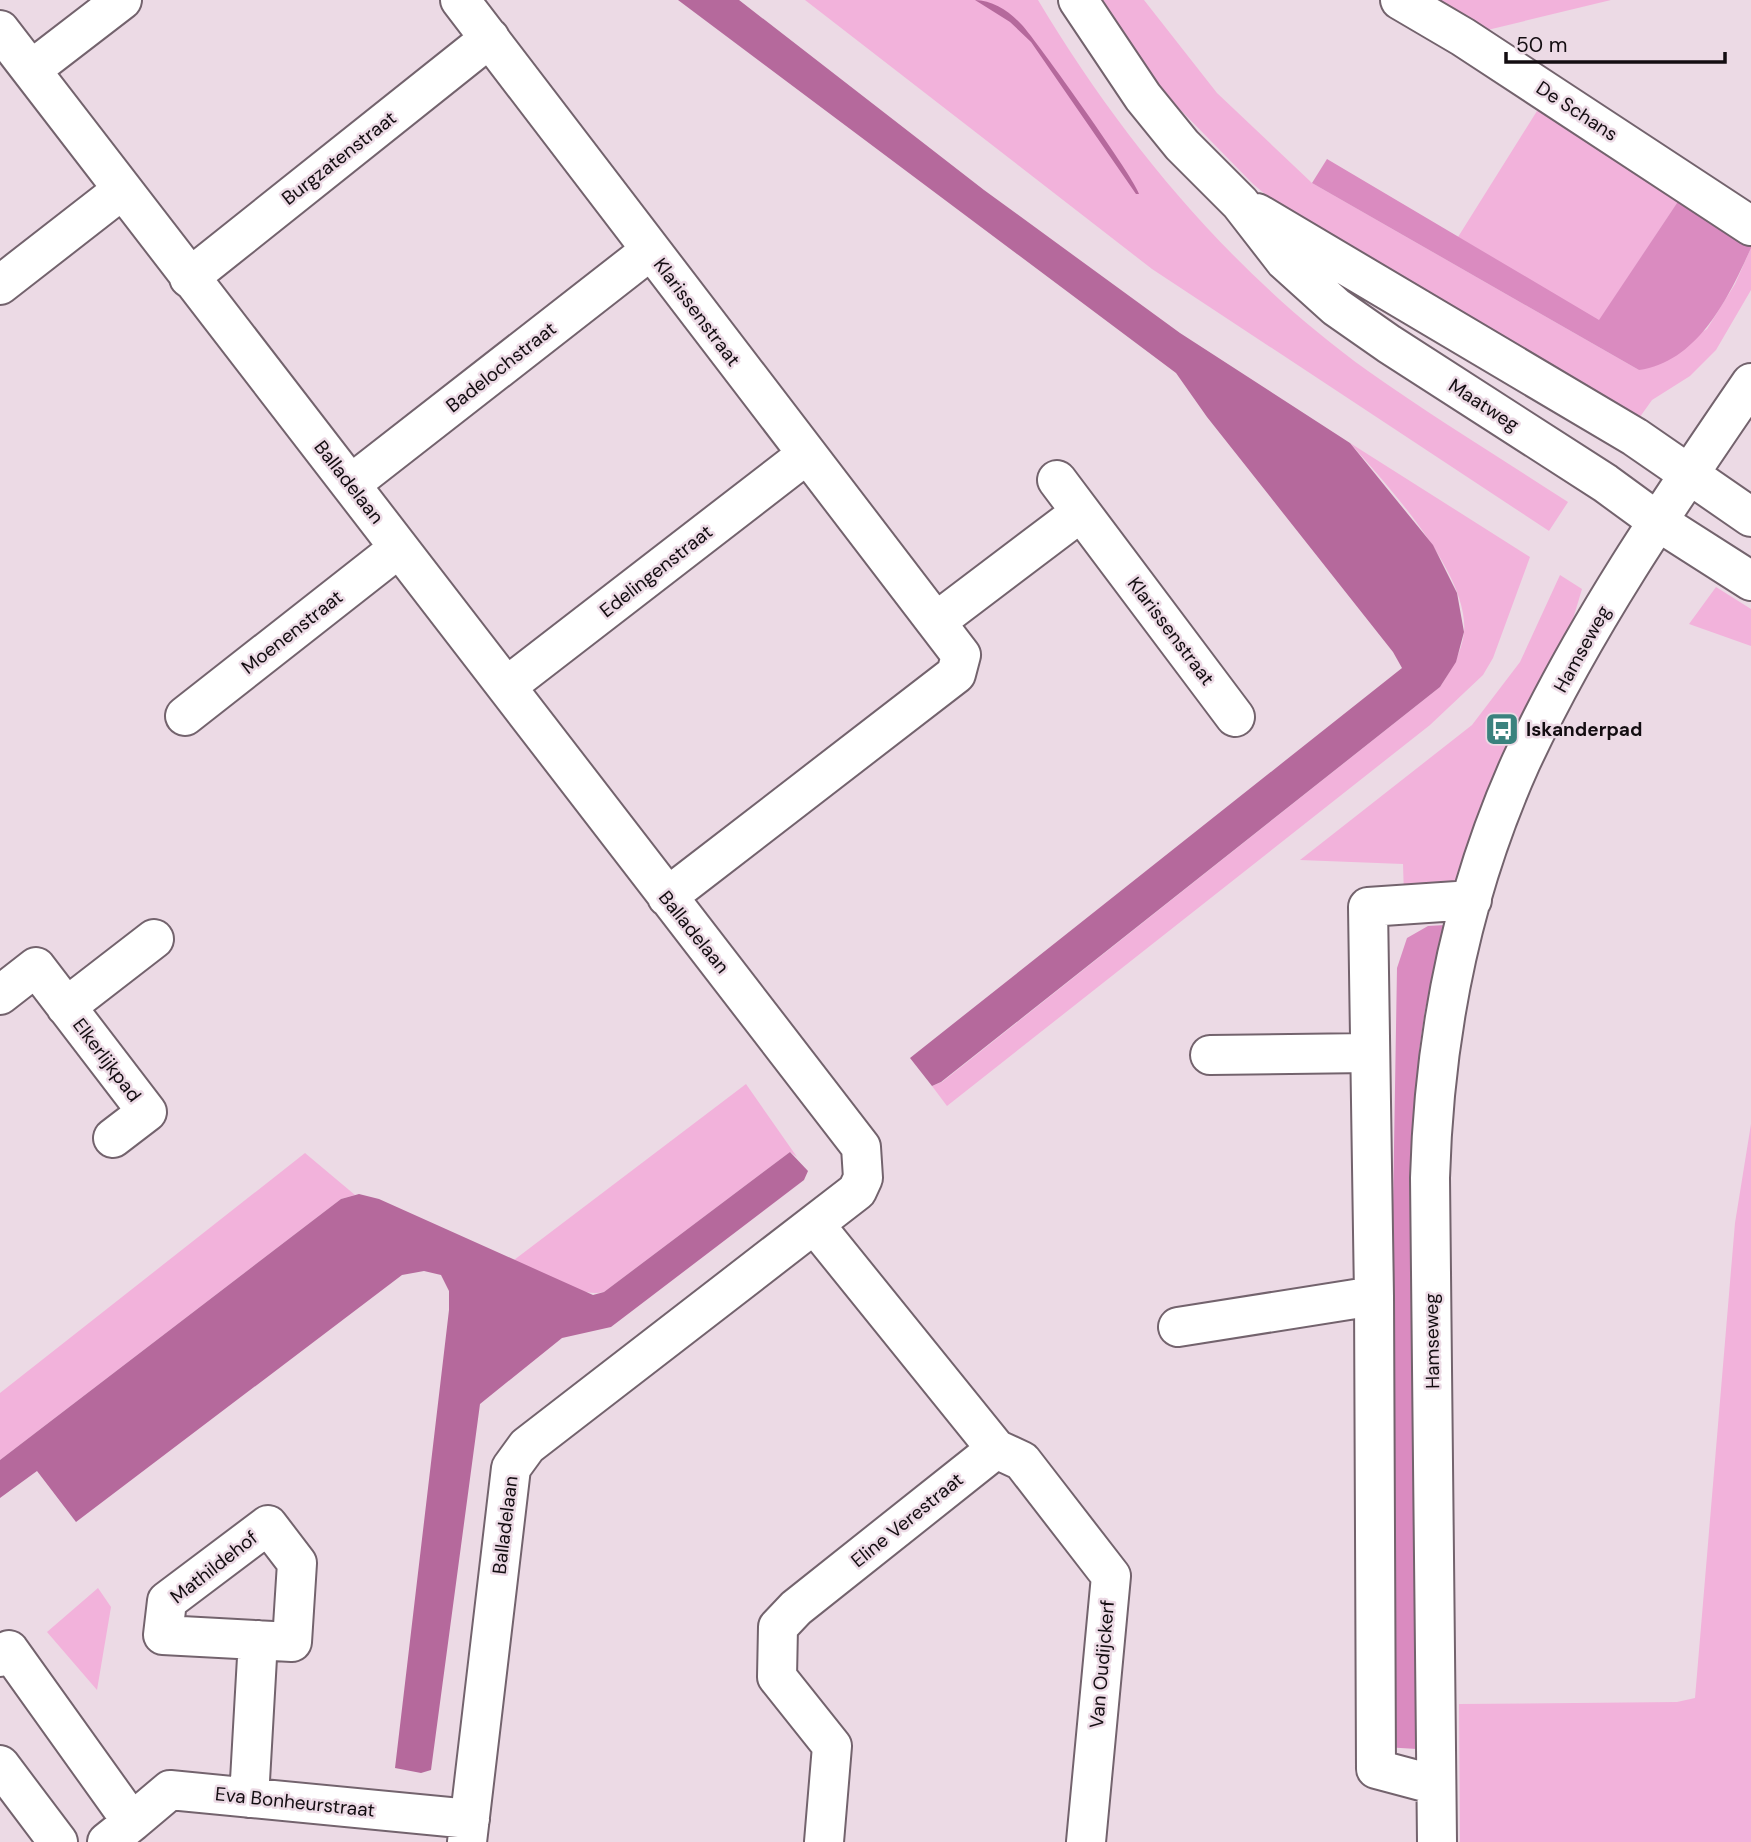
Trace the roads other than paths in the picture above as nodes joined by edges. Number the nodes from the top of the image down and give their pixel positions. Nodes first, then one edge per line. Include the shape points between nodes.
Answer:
1 (122, 0) edge
2 (460, 0) edge
3 (1078, 0) edge
4 (1400, 0) edge
5 (0, 30) edge
6 (490, 38) junction
7 (31, 71) junction
8 (122, 191) junction
9 (1240, 202) junction
10 (1751, 226) edge
11 (651, 250) junction
12 (188, 278) junction
13 (0, 285) edge
14 (1751, 383) edge
15 (806, 455) junction
16 (1688, 473) junction
17 (1057, 480) dead end
18 (351, 484) junction
19 (1081, 512) junction
20 (1751, 517) edge
21 (1657, 521) junction
22 (400, 548) junction
23 (1751, 581) edge
24 (937, 621) junction
25 (506, 686) junction
26 (185, 716) dead end
27 (1236, 717) dead end
28 (667, 897) junction
29 (1472, 900) junction
30 (154, 939) dead end
31 (0, 995) edge
32 (66, 1007) junction
33 (1369, 1053) junction
34 (1210, 1055) dead end
35 (113, 1138) dead end
36 (816, 1225) junction
37 (1374, 1296) junction
38 (1178, 1327) dead end
39 (996, 1449) junction
40 (258, 1640) dead end
41 (0, 1657) edge
42 (0, 1765) edge
43 (1425, 1783) junction
44 (249, 1798) junction
45 (469, 1831) edge
46 (119, 1832) edge
47 (58, 1842) edge
48 (824, 1842) edge
49 (1086, 1842) edge
50 (1437, 1842) edge

1 - 7 street
2 - 6 street, Klarissenstraat
3 - 9 street, Maatweg via 1143,97 1182,145
4 - 10 street, De Schans
5 - 7 street, Balladelaan
6 - 11 street, Klarissenstraat
6 - 12 street, Burgzatenstraat
7 - 8 street, Balladelaan
8 - 12 street, Balladelaan
8 - 13 street
9 - 16 street, Maatweg
9 - 21 street, Maatweg via 1285,261 1336,306
11 - 15 street, Klarissenstraat
11 - 18 street, Badelochstraat
12 - 18 street, Balladelaan
14 - 16 street
15 - 24 street, Klarissenstraat
15 - 25 street, Edelingenstraat
16 - 20 street, Maatweg
16 - 21 street, Hamseweg
17 - 19 street, Klarissenstraat
18 - 22 street, Balladelaan
19 - 24 street
19 - 27 street, Klarissenstraat
21 - 23 street, Maatweg
21 - 29 street, Hamseweg via 1532,741 1503,806
22 - 25 street, Balladelaan
22 - 26 street, Moenenstraat
24 - 28 street, Klarissenstraat via 961,655 956,674
25 - 28 street, Balladelaan
28 - 36 street, Balladelaan via 861,1147 863,1178 857,1191
29 - 33 street via 1368,906
29 - 43 street, Hamseweg via 1440,1036 1432,1122
30 - 32 street, Elkerlijkpad
31 - 32 street, Elkerlijkpad via 36,967
32 - 35 street, Elkerlijkpad via 146,1112
33 - 34 street
33 - 37 street
36 - 39 street
36 - 45 street, Balladelaan via 527,1446 511,1468
37 - 38 street
37 - 43 street via 1376,1769
39 - 48 street, Eline Verestraat via 778,1627 777,1676 832,1746
39 - 49 street, Van Oudijckerf via 1022,1461 1111,1576
40 - 44 street
41 - 46 street, Eva Bonheurstraat via 9,1650
42 - 47 street
43 - 50 street, Hamseweg
44 - 45 street, Eva Bonheurstraat
44 - 46 street, Eva Bonheurstraat via 170,1790

